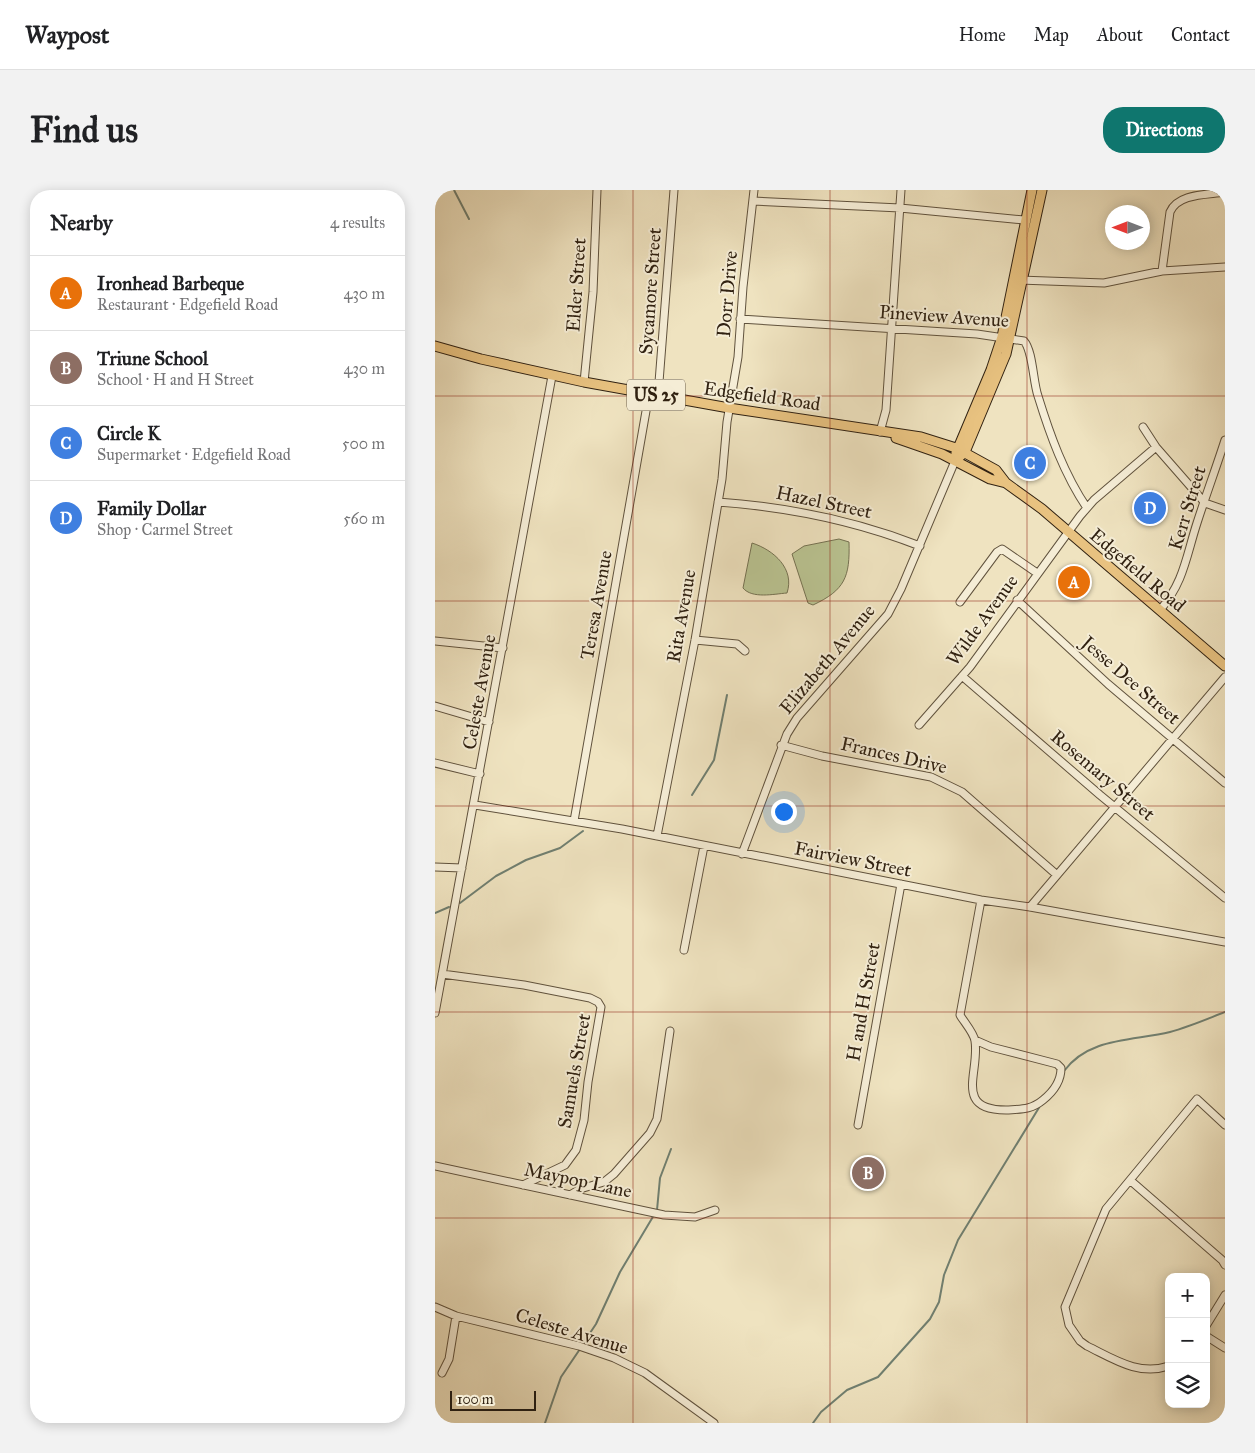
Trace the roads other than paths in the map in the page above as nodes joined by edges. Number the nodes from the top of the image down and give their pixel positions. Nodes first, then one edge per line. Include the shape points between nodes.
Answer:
1 (597, 190) edge
2 (674, 190) edge
3 (754, 190) edge
4 (901, 190) edge
5 (1032, 190) edge
6 (1042, 190) edge
7 (1225, 192) edge
8 (753, 201) junction
9 (900, 208) junction
10 (1024, 220) junction
11 (1225, 267) edge
12 (1162, 271) junction
13 (1018, 280) junction
14 (740, 318) junction
15 (892, 328) junction
16 (1006, 337) junction
17 (435, 346) edge
18 (552, 376) junction
19 (584, 382) junction
20 (654, 395) junction
21 (730, 404) junction
22 (1143, 427) dead end
23 (880, 432) junction
24 (1225, 440) edge
25 (1156, 447) junction
26 (956, 448) junction
27 (965, 452) junction
28 (955, 461) junction
29 (1006, 483) junction
30 (718, 502) junction
31 (1205, 503) junction
32 (1087, 508) junction
33 (1225, 510) edge
34 (1067, 531) junction
35 (920, 546) junction
36 (1037, 573) junction
37 (1017, 600) junction
38 (960, 602) dead end
39 (1160, 610) junction
40 (695, 640) junction
41 (435, 641) edge
42 (503, 648) junction
43 (745, 651) dead end
44 (1225, 666) edge
45 (962, 676) junction
46 (1225, 678) edge
47 (435, 706) edge
48 (489, 722) junction
49 (919, 725) dead end
50 (1172, 738) junction
51 (781, 745) junction
52 (435, 763) edge
53 (480, 774) junction
54 (1225, 783) edge
55 (475, 805) junction
56 (1114, 807) junction
57 (574, 822) junction
58 (657, 836) junction
59 (704, 846) junction
60 (742, 854) junction
61 (435, 867) edge
62 (462, 868) junction
63 (1057, 875) junction
64 (901, 884) junction
65 (1225, 898) edge
66 (981, 900) junction
67 (1029, 907) junction
68 (1225, 942) edge
69 (684, 950) dead end
70 (443, 974) junction
71 (435, 1013) edge
72 (670, 1031) dead end
73 (975, 1040) junction
74 (858, 1125) dead end
75 (1225, 1125) edge
76 (435, 1166) edge
77 (1131, 1181) junction
78 (523, 1185) junction
79 (570, 1195) junction
80 (715, 1210) dead end
81 (1225, 1265) edge
82 (1225, 1295) edge
83 (435, 1307) edge
84 (456, 1316) junction
85 (1210, 1319) edge
86 (1210, 1339) edge
87 (1225, 1348) edge
88 (1165, 1367) edge
89 (442, 1373) dead end
90 (714, 1423) edge

1 - 19 street, Elder Street via 595,273
2 - 20 street, Sycamore Street
3 - 8 street, Dorr Drive
4 - 9 street
5 - 10 main road
6 - 13 main road
7 - 12 street via 1186,198 1174,204 1170,212
8 - 9 street
8 - 14 street, Dorr Drive
9 - 10 street
9 - 15 street
10 - 13 main road
11 - 12 street
12 - 13 street via 1105,283
13 - 16 main road
14 - 15 street, Pineview Avenue
14 - 21 street, Dorr Drive via 738,357
15 - 16 street, Pineview Avenue
15 - 23 street via 886,414
16 - 26 main road
16 - 27 main road via 996,380
16 - 32 street, Pineview Avenue via 1026,344 1051,439
17 - 18 main road, Edgefield Road / US 25
18 - 19 main road, Edgefield Road / US 25
18 - 42 street, Celeste Avenue
19 - 20 main road, Edgefield Road / US 25
20 - 21 main road, Edgefield Road / US 25
20 - 57 street, Teresa Avenue
21 - 23 main road, Edgefield Road / US 25
21 - 30 street, Rita Avenue
22 - 25 street
23 - 26 main road, Edgefield Road / US 25 via 921,437
23 - 28 main road, Edgefield Road / US 25
24 - 31 street, Kerr Street
25 - 31 street
25 - 32 street, Wilde Avenue
26 - 27 main road, Edgefield Road / US 25
26 - 28 main road
27 - 28 main road
27 - 29 main road, Edgefield Road / US 25 via 996,470
28 - 29 main road, Edgefield Road / US 25 via 990,479
28 - 35 street, Elizabeth Avenue
29 - 34 main road, Edgefield Road / US 25
30 - 35 street, Hazel Street via 844,520
30 - 40 street, Rita Avenue
31 - 33 street
31 - 39 street, Kerr Street via 1177,588
32 - 34 street, Wilde Avenue
34 - 36 street, Wilde Avenue
34 - 39 main road, Edgefield Road / US 25
35 - 51 street, Elizabeth Avenue via 888,614 797,718
36 - 37 street, Wilde Avenue
36 - 38 street via 1002,549
37 - 45 street, Wilde Avenue
37 - 50 street, Jesse Dee Street
39 - 44 main road, Edgefield Road / US 25
40 - 43 street via 737,644
40 - 58 street, Rita Avenue
41 - 42 street
42 - 48 street, Celeste Avenue
45 - 49 street, Wilde Avenue
45 - 56 street, Rosemary Street
46 - 50 street
47 - 48 street
48 - 53 street, Celeste Avenue
50 - 54 street, Jesse Dee Street
50 - 56 street
51 - 60 street, Elizabeth Avenue
51 - 63 street, Frances Drive via 947,783 962,792
52 - 53 street
53 - 55 street, Celeste Avenue
55 - 57 street, Fairview Street
55 - 62 street, Celeste Avenue
56 - 63 street
56 - 65 street, Rosemary Street
57 - 58 street, Fairview Street
58 - 59 street, Fairview Street
59 - 60 street, Fairview Street
59 - 69 street
60 - 64 street, Fairview Street
61 - 62 street
62 - 70 street, Celeste Avenue
63 - 67 street
64 - 66 street, Fairview Street
64 - 74 street, H and H Street
66 - 67 street, Fairview Street
66 - 73 street via 959,1015
67 - 68 street, Fairview Street
70 - 71 street, Celeste Avenue
70 - 78 street, Samuels Street via 590,998 601,1008 584,1120 576,1150 565,1165
72 - 79 street via 654,1127 614,1174 604,1182
73 - 73 street via 972,1086 973,1094 981,1105 997,1110 1035,1107 1053,1092 1061,1075 1057,1064
75 - 77 street via 1197,1099
76 - 78 street, Maypop Lane
77 - 81 street
77 - 88 street via 1106,1209 1065,1307 1069,1325 1080,1342 1137,1370
78 - 79 street, Maypop Lane
79 - 80 street, Maypop Lane via 682,1217 695,1217
82 - 85 street
83 - 84 street, Celeste Avenue
84 - 89 street via 449,1359
84 - 90 street, Celeste Avenue via 579,1346 614,1358 645,1373
86 - 87 street

